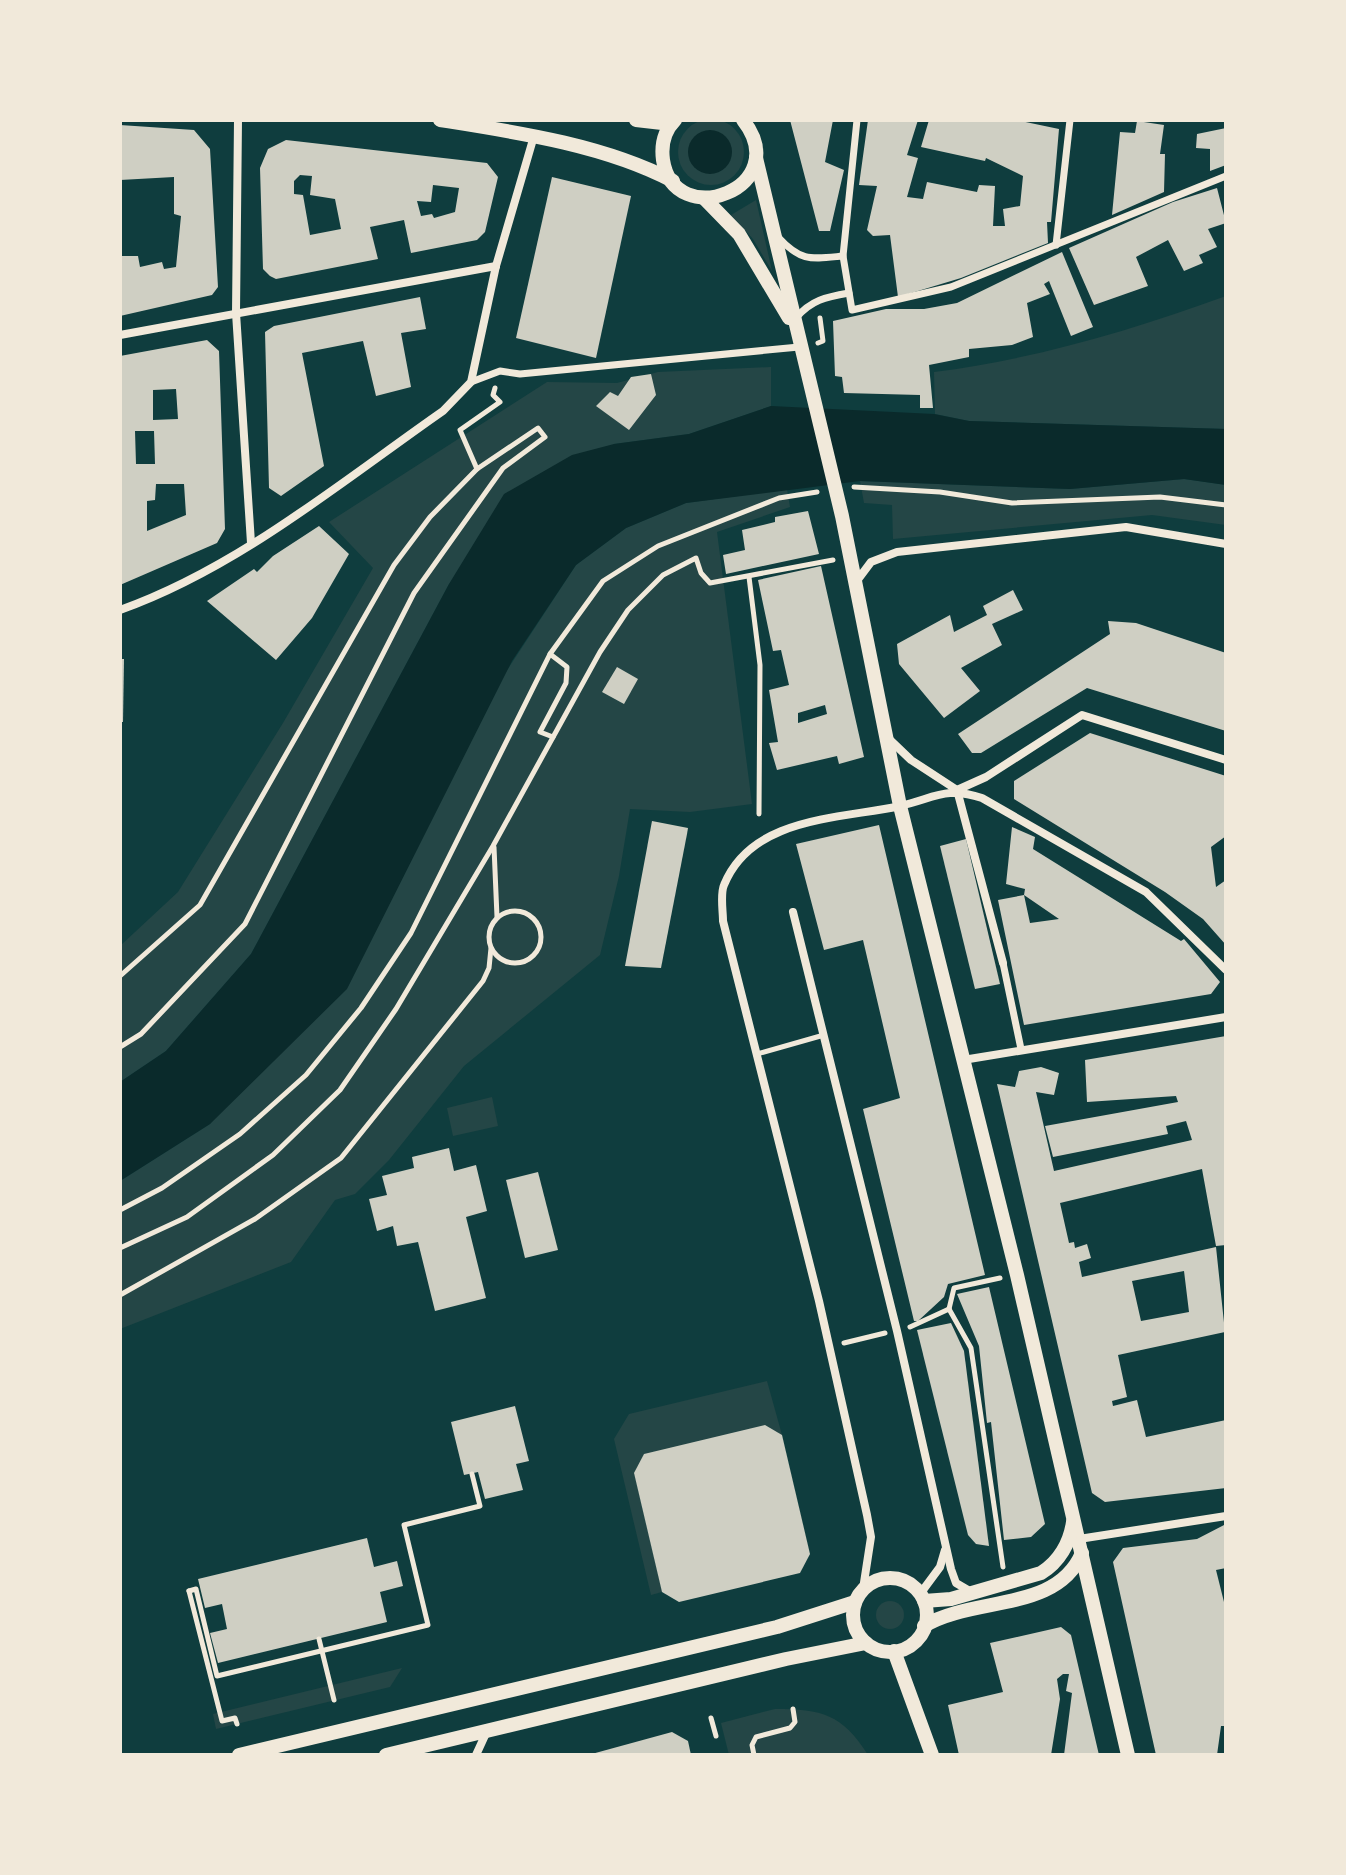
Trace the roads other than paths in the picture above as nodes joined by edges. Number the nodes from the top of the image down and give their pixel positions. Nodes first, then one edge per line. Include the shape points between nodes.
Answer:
1 (238, 120) edge
2 (440, 120) edge
3 (636, 120) edge
4 (857, 120) edge
5 (1070, 120) edge
6 (673, 122) edge
7 (747, 123) edge
8 (534, 136) junction
9 (756, 158) junction
10 (1226, 176) edge
11 (673, 181) junction
12 (704, 198) junction
13 (775, 235) junction
14 (1056, 245) junction
15 (843, 256) junction
16 (496, 266) junction
17 (849, 293) junction
18 (236, 313) junction
19 (797, 333) junction
20 (120, 335) edge
21 (471, 382) junction
22 (251, 543) junction
23 (1226, 544) edge
24 (855, 582) junction
25 (120, 610) edge
26 (885, 736) junction
27 (1226, 760) edge
28 (957, 790) junction
29 (900, 806) junction
30 (793, 912) dead end
31 (1003, 963) joint
32 (1226, 970) edge
33 (1226, 1017) edge
34 (825, 1035) junction
35 (1021, 1049) junction
36 (757, 1054) junction
37 (963, 1060) junction
38 (1226, 1516) edge
39 (1074, 1518) junction
40 (947, 1545) junction
41 (1080, 1546) junction
42 (973, 1593) junction
43 (859, 1596) junction
44 (922, 1598) junction
45 (924, 1626) junction
46 (866, 1643) junction
47 (894, 1651) junction
48 (487, 1731) junction
49 (418, 1752) edge
50 (239, 1755) edge
51 (386, 1755) edge
52 (476, 1755) edge
53 (932, 1755) edge
54 (1128, 1755) edge

1 - 18 street
2 - 8 street
3 - 6 street
4 - 15 street
5 - 14 street
6 - 11 street via 662,149
7 - 9 street
8 - 11 street via 650,169
8 - 16 street
9 - 12 street via 741,186
9 - 13 street
10 - 14 street
11 - 12 street
12 - 19 street via 739,234
13 - 15 street via 794,255
13 - 19 street
14 - 17 street via 951,287 852,310
15 - 17 street
16 - 18 street
16 - 21 street
17 - 19 street via 807,305
18 - 20 street
18 - 22 street
19 - 21 street via 520,374 500,371
19 - 24 street
21 - 22 street via 443,411
22 - 25 street via 154,598
23 - 24 street via 1126,527 1066,531 897,552 871,562
24 - 26 street
26 - 28 street
26 - 29 street
27 - 28 street via 1082,715
28 - 29 street
28 - 31 street
28 - 32 street via 982,798 1146,892
29 - 36 street via 812,821 766,837 723,886 723,921
29 - 37 street
30 - 34 street
31 - 35 street
33 - 35 street
34 - 36 lane
34 - 40 street
35 - 37 street
36 - 43 street via 871,1537
37 - 39 street
38 - 41 street
39 - 41 street
39 - 42 street via 1054,1565
40 - 42 street via 956,1583
40 - 44 street
41 - 45 street via 1074,1573 1061,1584
41 - 54 street
42 - 44 street
43 - 44 street via 875,1581 895,1579
43 - 46 street via 854,1624
43 - 50 street via 777,1627
44 - 45 street
45 - 47 street via 911,1644
46 - 47 street
46 - 48 street
47 - 53 street
48 - 49 street
48 - 52 street
49 - 51 street

